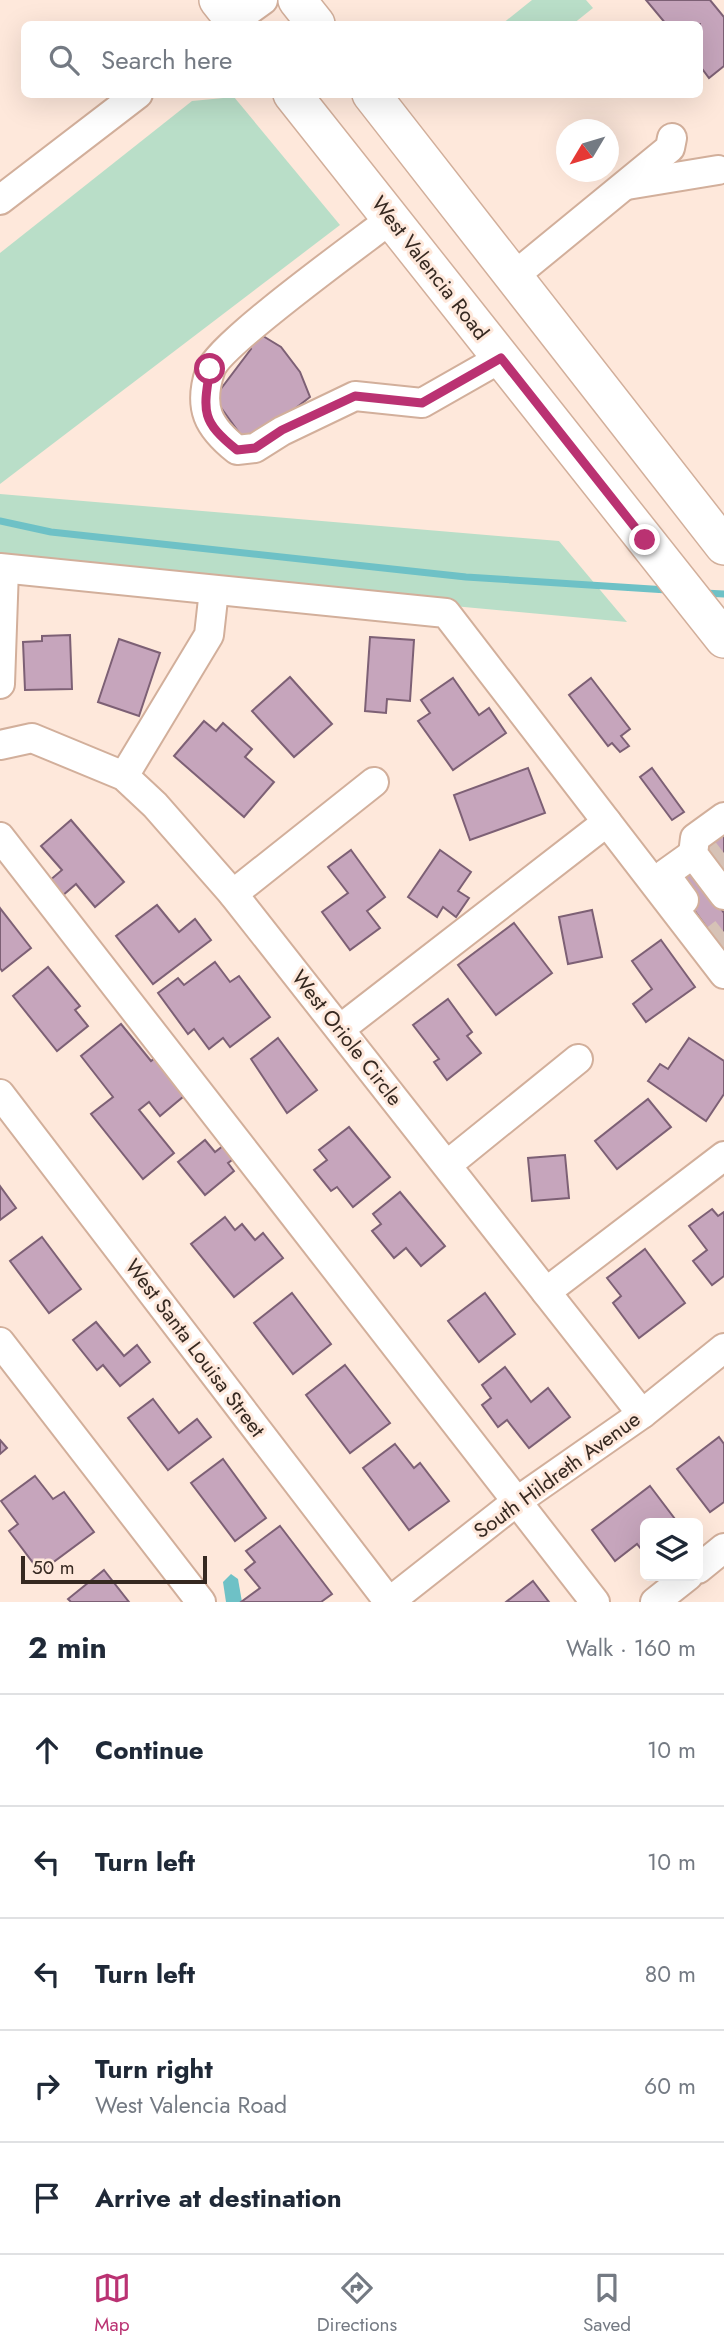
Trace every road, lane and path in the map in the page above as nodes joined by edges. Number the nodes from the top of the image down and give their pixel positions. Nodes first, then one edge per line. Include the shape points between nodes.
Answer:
1 (297, 0) edge
2 (314, 21) edge
3 (133, 98) edge
4 (295, 98) edge
5 (374, 98) edge
6 (672, 138) dead end
7 (718, 170) dead end
8 (625, 186) junction
9 (0, 200) edge
10 (391, 219) junction
11 (514, 276) junction
12 (501, 358) junction
13 (722, 539) edge
14 (2, 568) edge
15 (214, 590) junction
16 (724, 639) edge
17 (0, 684) edge
18 (0, 746) edge
19 (124, 776) junction
20 (374, 782) dead end
21 (724, 817) edge
22 (607, 822) junction
23 (0, 837) edge
24 (703, 862) junction
25 (233, 894) junction
26 (724, 895) edge
27 (718, 945) edge
28 (724, 974) edge
29 (340, 1029) junction
30 (578, 1059) dead end
31 (0, 1094) edge
32 (724, 1156) edge
33 (447, 1165) junction
34 (546, 1292) junction
35 (0, 1342) edge
36 (724, 1348) edge
37 (642, 1414) junction
38 (516, 1502) junction
39 (724, 1548) edge
40 (703, 1565) edge
41 (682, 1581) edge
42 (201, 1602) edge
43 (389, 1602) edge
44 (595, 1602) edge
45 (655, 1602) edge

1 - 2 main road
3 - 9 street
4 - 10 main road, West Valencia Road
5 - 11 main road
6 - 8 street via 670,148
7 - 8 street
8 - 11 street
10 - 12 main road, West Valencia Road
10 - 12 street via 241,336 210,369 204,408 216,433 237,450 255,448 282,430 355,396 422,403
11 - 13 main road
12 - 16 main road, West Valencia Road
14 - 15 street
14 - 17 street
15 - 19 street via 209,635
15 - 22 street via 446,613
18 - 19 street, West Oriole Circle via 32,738
19 - 25 street, West Oriole Circle
20 - 25 street
21 - 24 street via 695,838
22 - 28 street
22 - 29 street
23 - 38 street
24 - 26 street
24 - 27 street via 665,874
25 - 29 street, West Oriole Circle
29 - 33 street, West Oriole Circle
30 - 33 street
31 - 43 street, West Santa Louisa Street
32 - 34 street
33 - 34 street, West Oriole Circle
34 - 37 street, West Oriole Circle
35 - 42 street
36 - 37 street, South Hildreth Avenue
37 - 38 street, South Hildreth Avenue
38 - 43 street, South Hildreth Avenue
38 - 44 street
39 - 40 street
41 - 45 street

